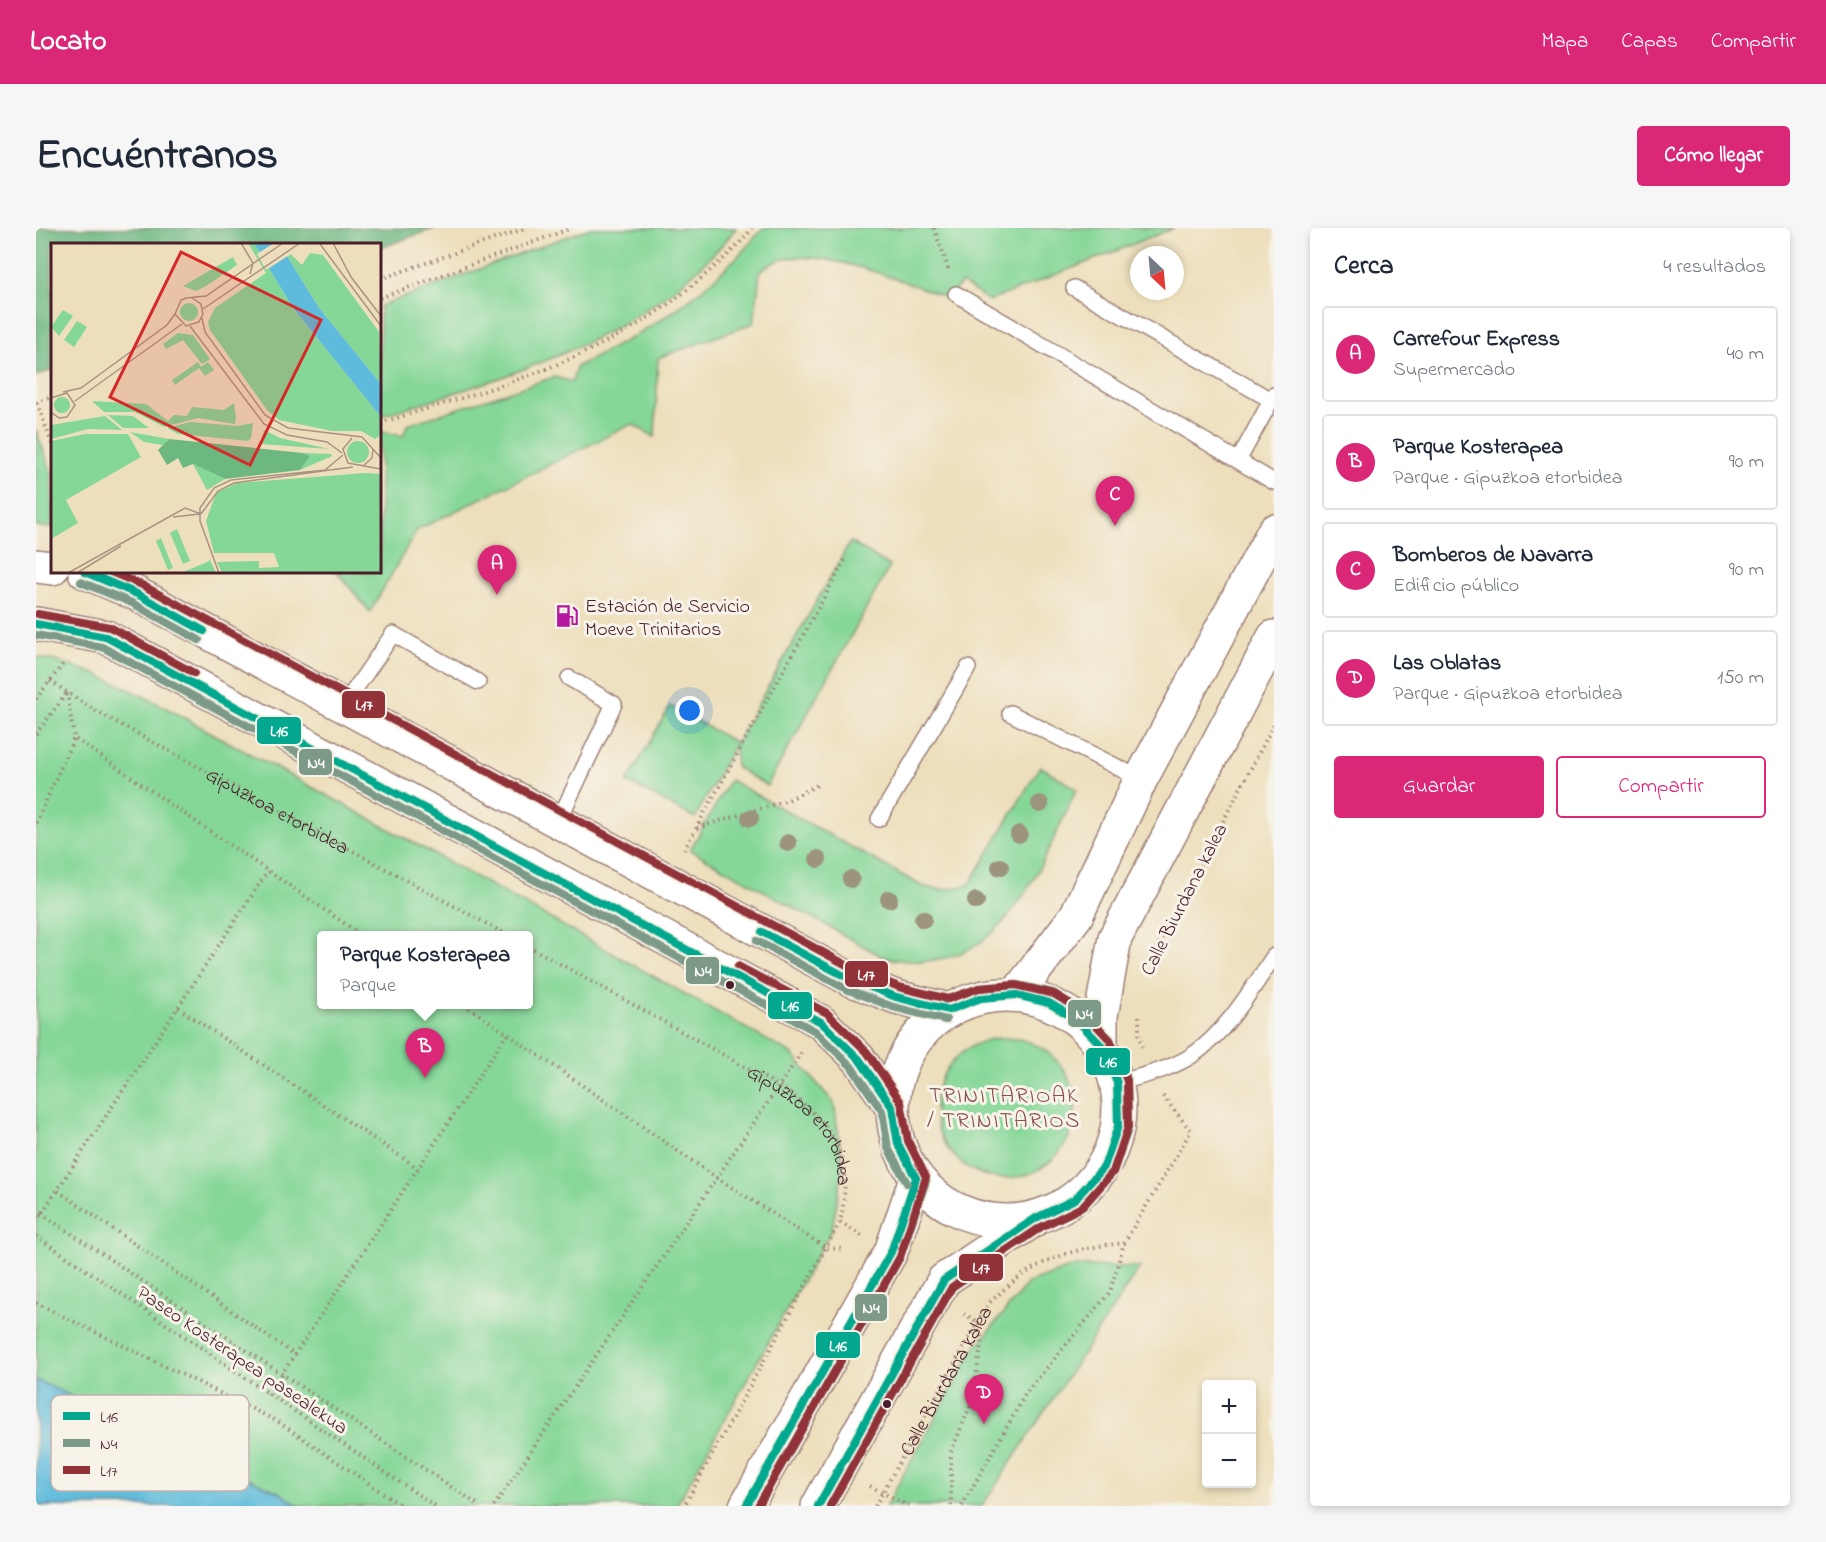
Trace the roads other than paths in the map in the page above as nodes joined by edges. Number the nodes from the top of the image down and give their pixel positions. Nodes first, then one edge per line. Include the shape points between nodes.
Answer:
1 (1074, 288) dead end
2 (956, 294) road end
3 (1273, 397) edge
4 (1238, 461) junction
5 (1274, 482) edge
6 (1274, 531) edge
7 (36, 566) edge
8 (51, 568) edge
9 (87, 573) edge
10 (36, 624) edge
11 (1274, 637) edge
12 (968, 669) dead end
13 (570, 678) dead end
14 (478, 682) dead end
15 (344, 705) junction
16 (1010, 713) dead end
17 (1141, 779) junction
18 (879, 819) dead end
19 (558, 822) junction
20 (1274, 956) edge
21 (1016, 995) junction
22 (949, 1010) junction
23 (1101, 1045) junction
24 (1117, 1083) junction
25 (892, 1107) junction
26 (916, 1178) junction
27 (1036, 1218) junction
28 (746, 1506) edge
29 (818, 1506) edge

1 - 3 lane
2 - 4 lane
3 - 4 lane
4 - 5 lane
6 - 17 street
7 - 8 street
9 - 15 street via 136,594
10 - 25 street via 106,637 821,1022 859,1059
11 - 23 street, Calle Biurdana kalea via 1115,938 1101,1016
12 - 18 lane
13 - 19 lane via 614,704
14 - 15 lane via 393,634
15 - 19 street
16 - 17 lane
17 - 21 street via 1076,916
19 - 22 street via 850,979 896,997
20 - 24 lane via 1233,1016 1192,1055 1150,1074
21 - 22 street via 981,998
21 - 23 street via 1049,1003 1077,1020
22 - 25 street via 919,1036 900,1069
23 - 24 street
24 - 27 street via 1118,1126 1104,1167 1075,1199
25 - 26 street via 898,1144
26 - 27 street via 949,1207 991,1221
26 - 28 street via 891,1252
27 - 29 street via 944,1280

